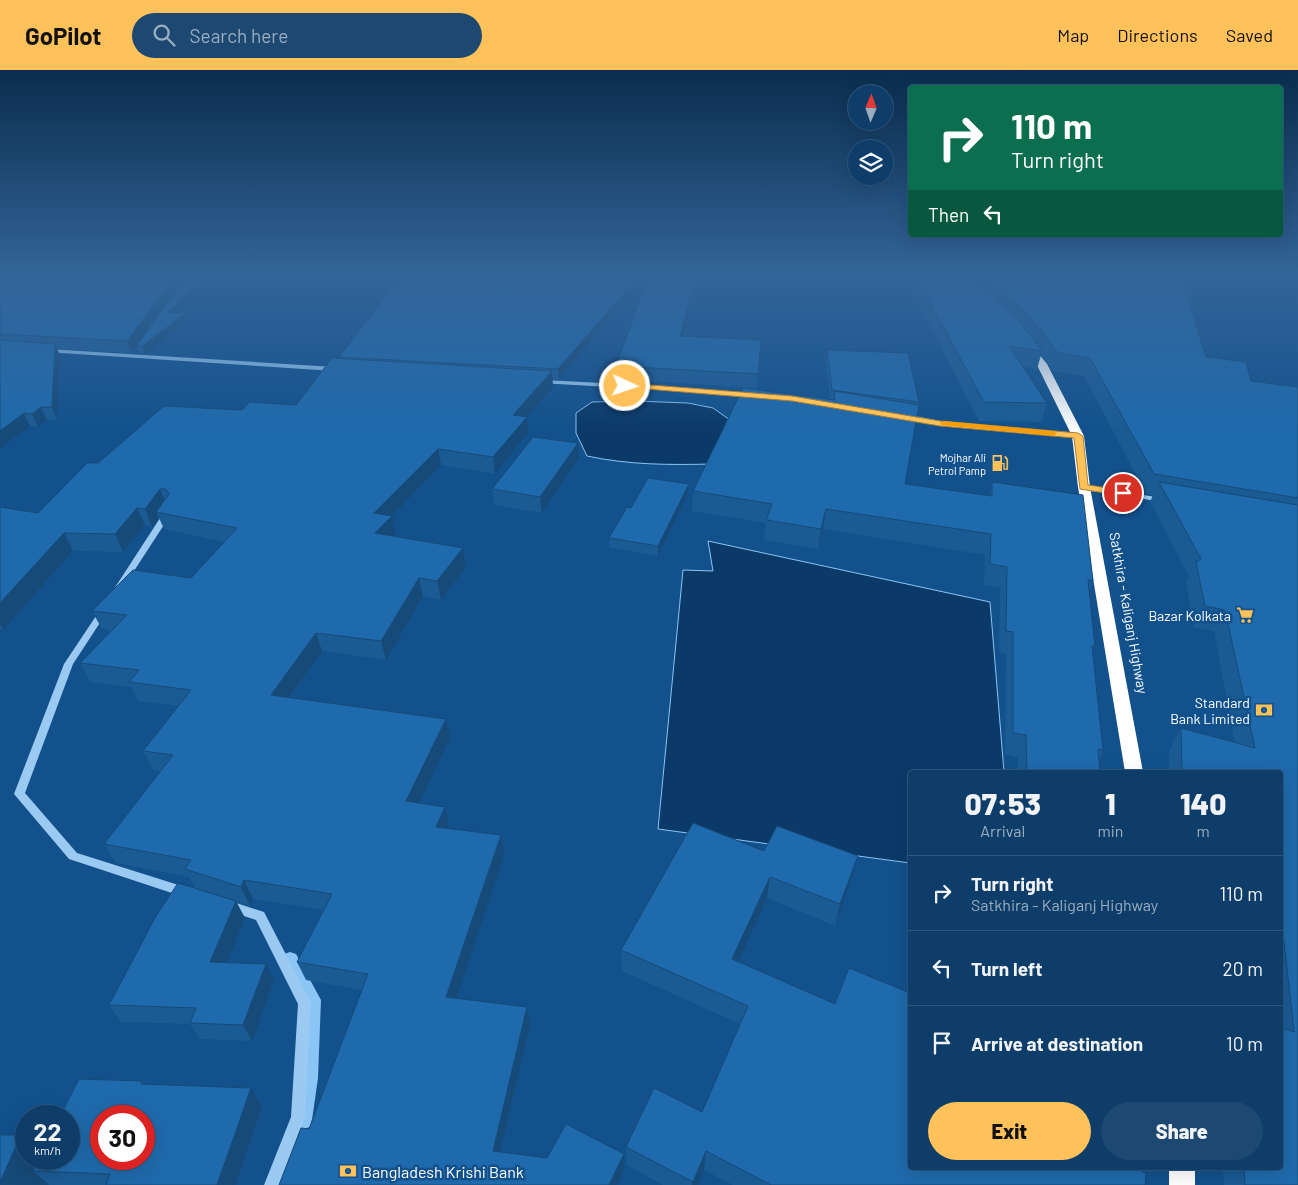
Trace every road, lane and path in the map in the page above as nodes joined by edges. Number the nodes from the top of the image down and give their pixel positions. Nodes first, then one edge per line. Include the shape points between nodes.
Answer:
1 (1019, 334) edge
2 (138, 349) edge
3 (37, 351) edge
4 (134, 356) junction
5 (342, 370) edge
6 (535, 382) edge
7 (762, 396) edge
8 (901, 416) edge
9 (1078, 436) junction
10 (1084, 487) junction
11 (1171, 502) edge
12 (170, 510) edge
13 (1134, 770) edge
14 (195, 895) edge
15 (223, 904) edge
16 (1182, 1170) edge
17 (272, 1185) edge
18 (1182, 1185) edge

1 - 9 highway, Satkhira - Kaliganj Highway via 1042,364
2 - 4 street
3 - 4 street
4 - 5 street
6 - 7 street via 644,386
8 - 9 street via 940,423
9 - 10 highway, Satkhira - Kaliganj Highway
10 - 11 street
10 - 13 highway, Satkhira - Kaliganj Highway
12 - 14 street via 69,664 20,794 73,856
15 - 17 street via 260,916 305,1003 298,1117
16 - 18 highway

